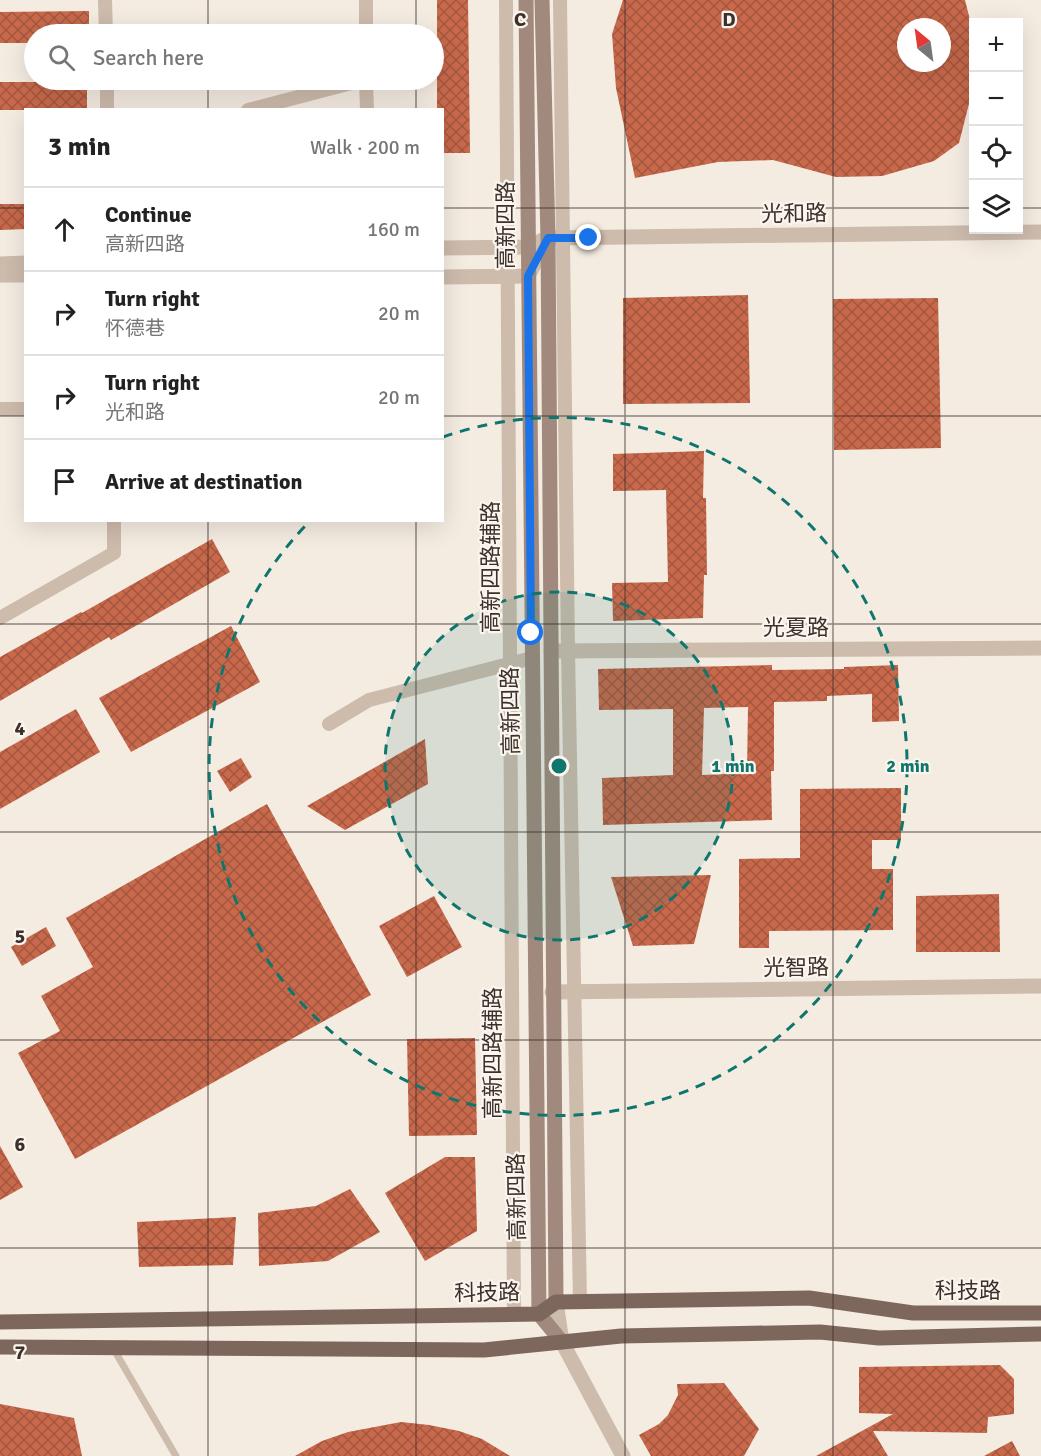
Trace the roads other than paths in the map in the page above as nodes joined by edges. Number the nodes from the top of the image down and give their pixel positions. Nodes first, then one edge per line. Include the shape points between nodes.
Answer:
1 (105, 0) edge
2 (366, 0) edge
3 (506, 0) edge
4 (526, 0) edge
5 (542, 0) edge
6 (560, 0) edge
7 (106, 24) edge
8 (366, 24) edge
9 (107, 90) edge
10 (325, 90) edge
11 (365, 90) edge
12 (107, 108) edge
13 (256, 108) edge
14 (367, 108) edge
15 (1041, 232) edge
16 (555, 238) junction
17 (509, 247) junction
18 (527, 247) junction
19 (444, 248) edge
20 (24, 263) edge
21 (0, 264) edge
22 (0, 275) edge
23 (24, 275) edge
24 (509, 276) junction
25 (528, 276) junction
26 (444, 277) edge
27 (0, 409) edge
28 (24, 409) edge
29 (114, 522) edge
30 (0, 618) edge
31 (1041, 648) edge
32 (551, 651) junction
33 (568, 651) junction
34 (532, 658) junction
35 (512, 663) junction
36 (329, 724) dead end
37 (1041, 986) edge
38 (552, 992) junction
39 (574, 992) junction
40 (556, 1302) junction
41 (580, 1302) junction
42 (1041, 1313) edge
43 (514, 1314) junction
44 (539, 1314) junction
45 (0, 1322) edge
46 (1041, 1334) edge
47 (562, 1342) junction
48 (112, 1346) junction
49 (0, 1347) edge
50 (176, 1456) edge
51 (623, 1456) edge

1 - 7 street
2 - 8 street
3 - 17 street, 高新四路辅路
4 - 18 main road, 高新四路
5 - 16 main road, 高新四路
6 - 16 street
9 - 12 street
10 - 13 street
11 - 14 street
15 - 16 street, 光和路
16 - 18 street
16 - 25 street
16 - 32 main road, 高新四路
16 - 33 street
17 - 18 street
17 - 19 street
17 - 24 street, 高新四路辅路
18 - 25 main road, 高新四路
20 - 21 street
22 - 23 street
24 - 25 street
24 - 26 street
24 - 35 street, 高新四路辅路
25 - 34 main road, 高新四路
27 - 28 street
29 - 30 street via 114,553
31 - 33 street, 光夏路
32 - 33 street, 光夏路
32 - 38 main road, 高新四路
33 - 39 street
34 - 35 street
34 - 44 main road, 高新四路
35 - 36 street via 369,700
35 - 43 street, 高新四路辅路
37 - 39 street, 光智路
38 - 39 street, 光智路
38 - 40 main road, 高新四路
39 - 41 street
40 - 41 main road, 科技路
40 - 44 main road, 科技路
40 - 47 street, 高新四路
41 - 42 main road, 科技路 via 809,1298 913,1313
43 - 44 main road, 科技路
43 - 45 main road, 科技路
44 - 47 main road, 高新四路
46 - 47 main road, 科技路 via 879,1338 819,1332 621,1336
47 - 48 main road, 科技路 via 484,1350
47 - 51 street, 高新四路
48 - 49 main road, 科技路
48 - 50 lane

